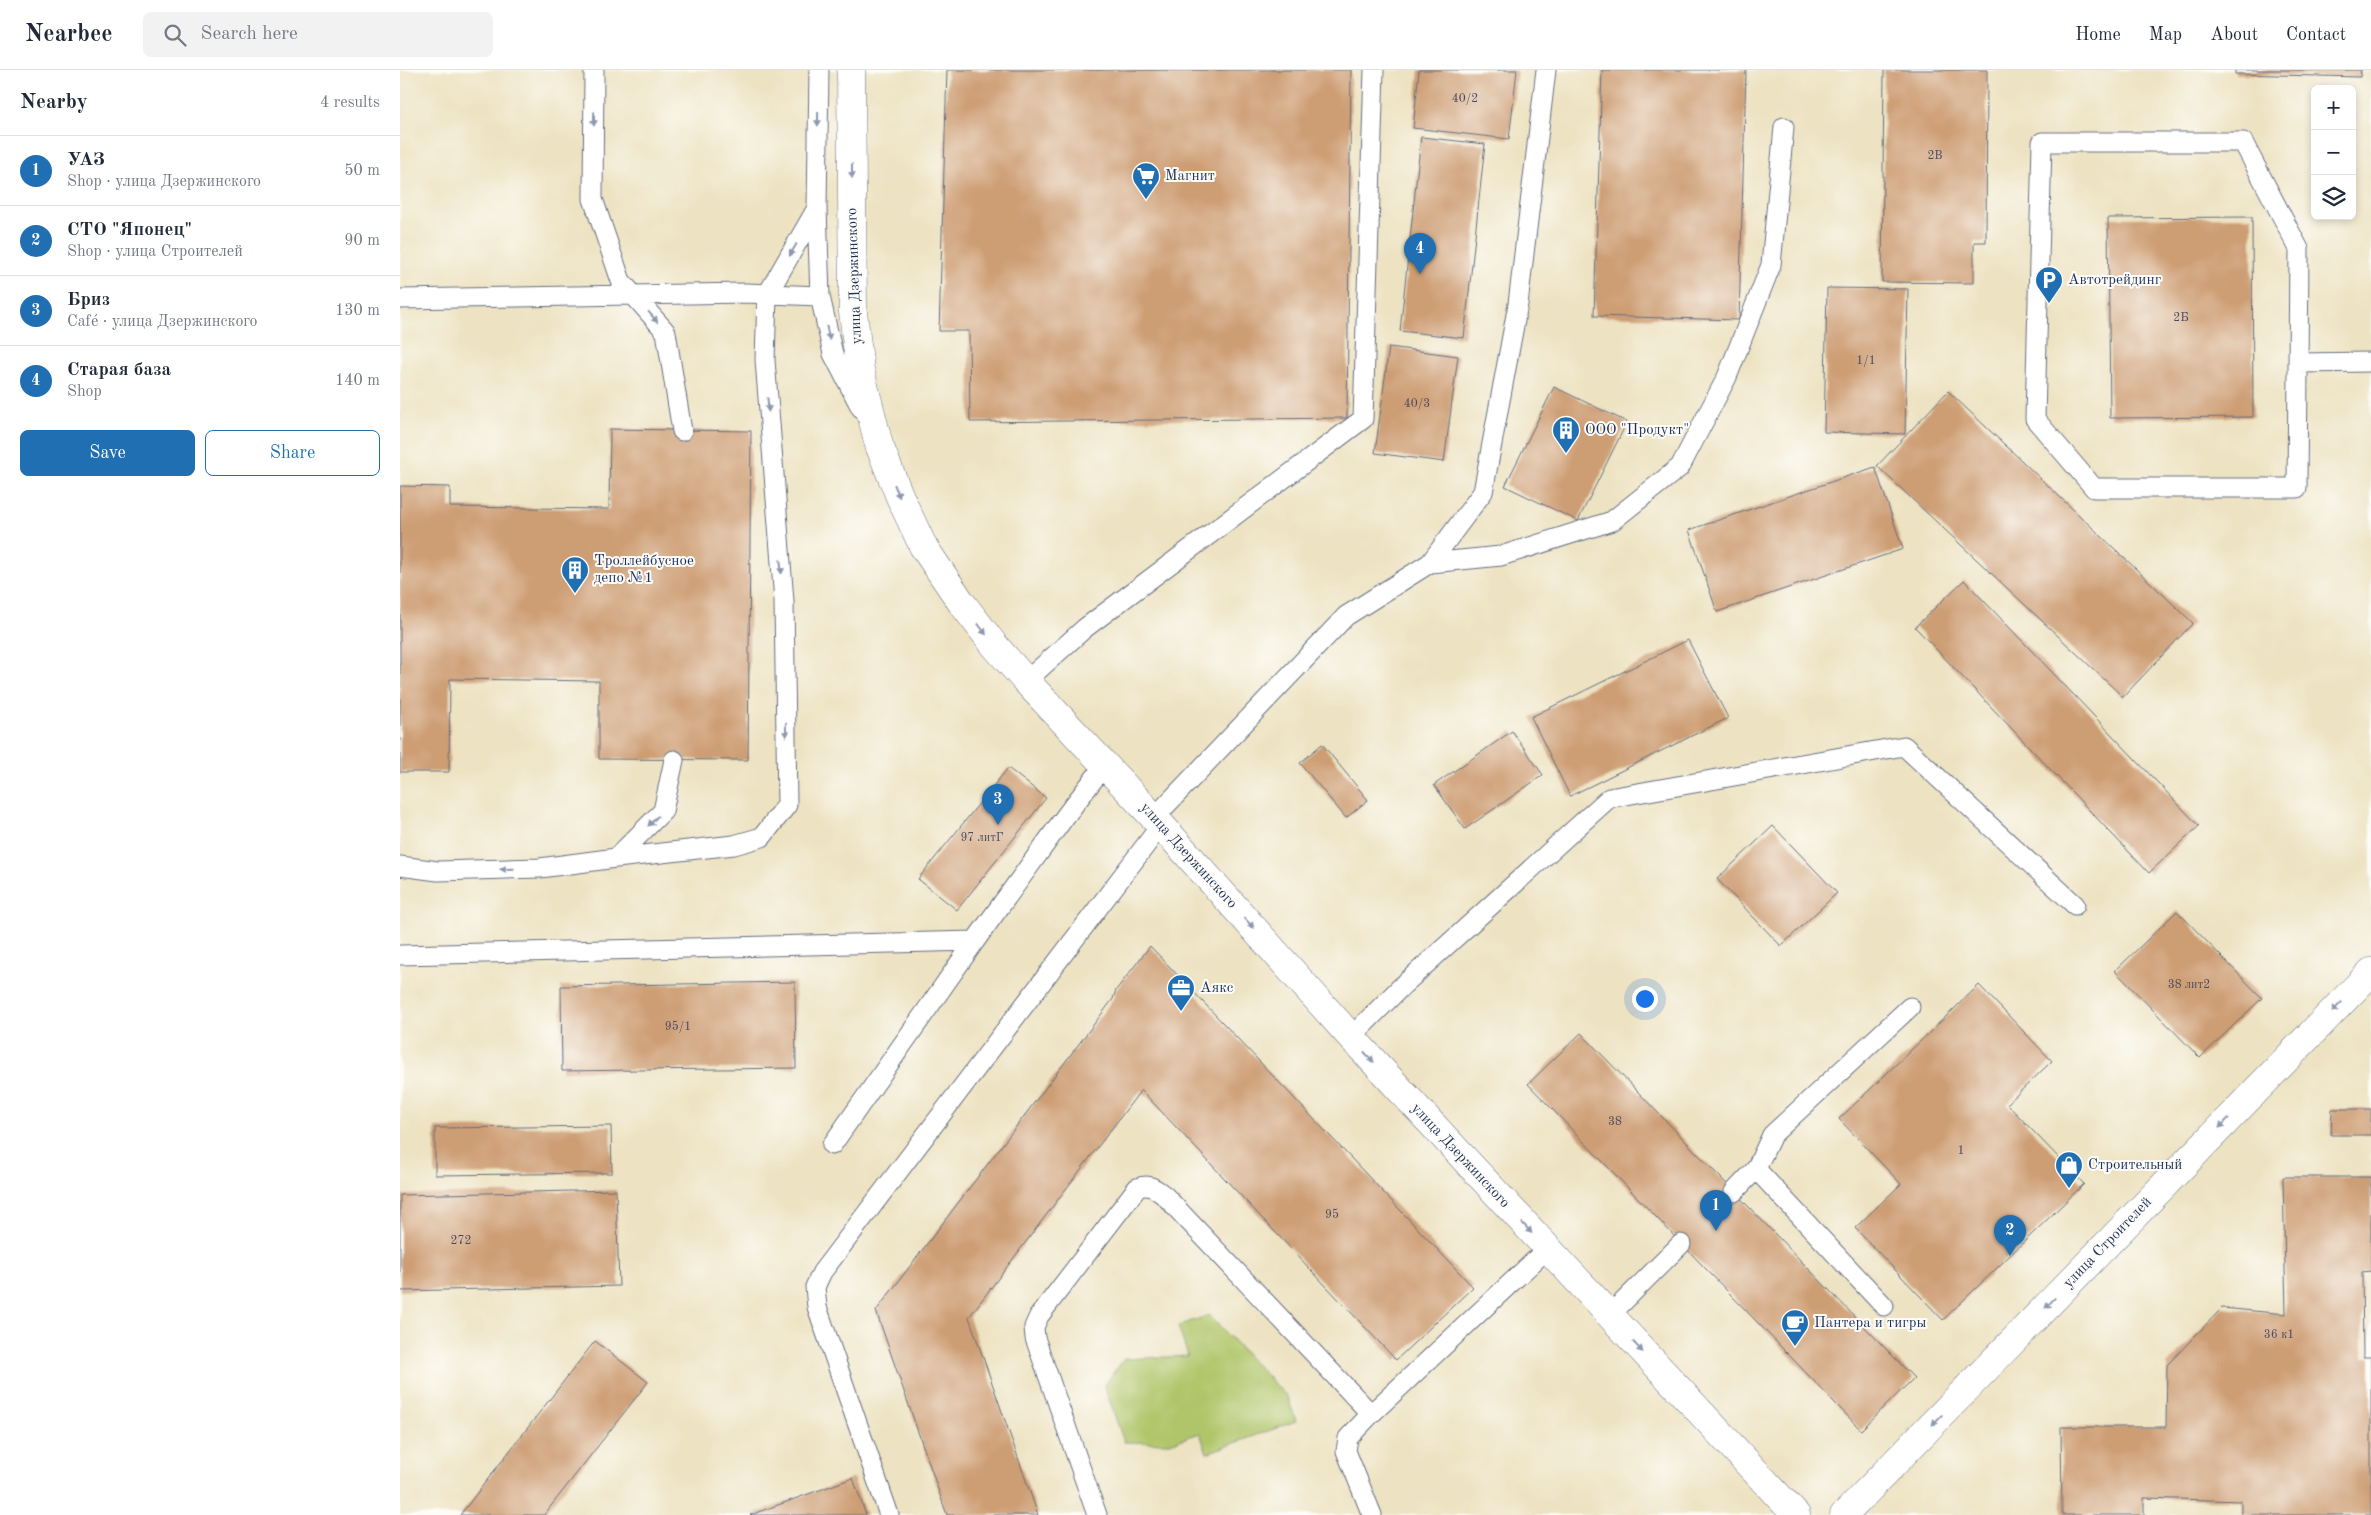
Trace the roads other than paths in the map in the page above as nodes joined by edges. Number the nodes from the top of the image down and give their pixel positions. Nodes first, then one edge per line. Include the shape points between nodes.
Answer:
1 (594, 70) edge
2 (819, 70) edge
3 (851, 70) edge
4 (1374, 70) edge
5 (1546, 70) edge
6 (1784, 126) dead end
7 (817, 208) junction
8 (634, 295) junction
9 (767, 295) junction
10 (820, 296) junction
11 (400, 299) edge
12 (2371, 362) edge
13 (2298, 363) junction
14 (682, 430) dead end
15 (880, 445) junction
16 (1430, 564) junction
17 (1026, 681) junction
18 (674, 760) dead end
19 (1104, 766) junction
20 (1157, 822) junction
21 (616, 858) junction
22 (400, 866) edge
23 (2075, 905) dead end
24 (975, 941) junction
25 (400, 955) edge
26 (2371, 972) edge
27 (1910, 1007) dead end
28 (1351, 1037) junction
29 (832, 1145) dead end
30 (1756, 1169) junction
31 (1734, 1192) dead end
32 (1680, 1244) dead end
33 (1547, 1249) junction
34 (1884, 1306) dead end
35 (1609, 1316) junction
36 (1371, 1414) junction
37 (889, 1515) edge
38 (1096, 1515) edge
39 (1372, 1515) edge
40 (1796, 1515) edge
41 (1844, 1515) edge

1 -> 8 lane via 593,199 621,281
2 -> 7 lane
3 -> 15 main road, улица Дзержинского via 853,312 860,370
4 - 17 lane via 1363,419 1085,628
5 - 16 lane via 1518,304 1483,492
6 - 16 lane via 1771,265 1728,377 1680,467 1612,521 1501,556
7 -> 9 lane
7 - 10 lane
8 - 9 lane
8 - 11 lane
8 -> 14 lane via 666,332
9 - 10 lane
9 -> 21 lane via 764,360 784,601 786,805 762,837 734,845
10 -> 15 lane via 833,354
12 - 13 lane
13 - 13 lane via 2297,488 2094,488 2035,419 2042,142 2243,142 2299,249
15 -> 17 main road, улица Дзержинского via 924,546 961,602
16 - 20 lane via 1346,616
17 - 19 main road, улица Дзержинского
18 -> 21 lane via 663,811
19 - 20 main road, улица Дзержинского
19 - 24 lane
20 -> 28 main road, улица Дзержинского
20 - 37 lane via 822,1272 815,1287 817,1307
21 -> 22 lane via 540,868 438,871
23 - 28 lane via 1904,746 1619,796 1609,798
24 - 25 lane
24 - 29 lane
26 -> 41 main road, улица Строителей
27 - 30 lane via 1772,1135
28 -> 33 main road, улица Дзержинского
30 - 31 lane
30 - 34 lane
32 - 35 lane
33 - 35 main road, улица Дзержинского
33 - 36 lane
35 -> 40 main road, улица Дзержинского
36 - 38 lane via 1165,1196 1155,1187 1145,1185 1137,1188 1039,1316 1034,1327
36 - 39 lane via 1348,1438 1346,1451

